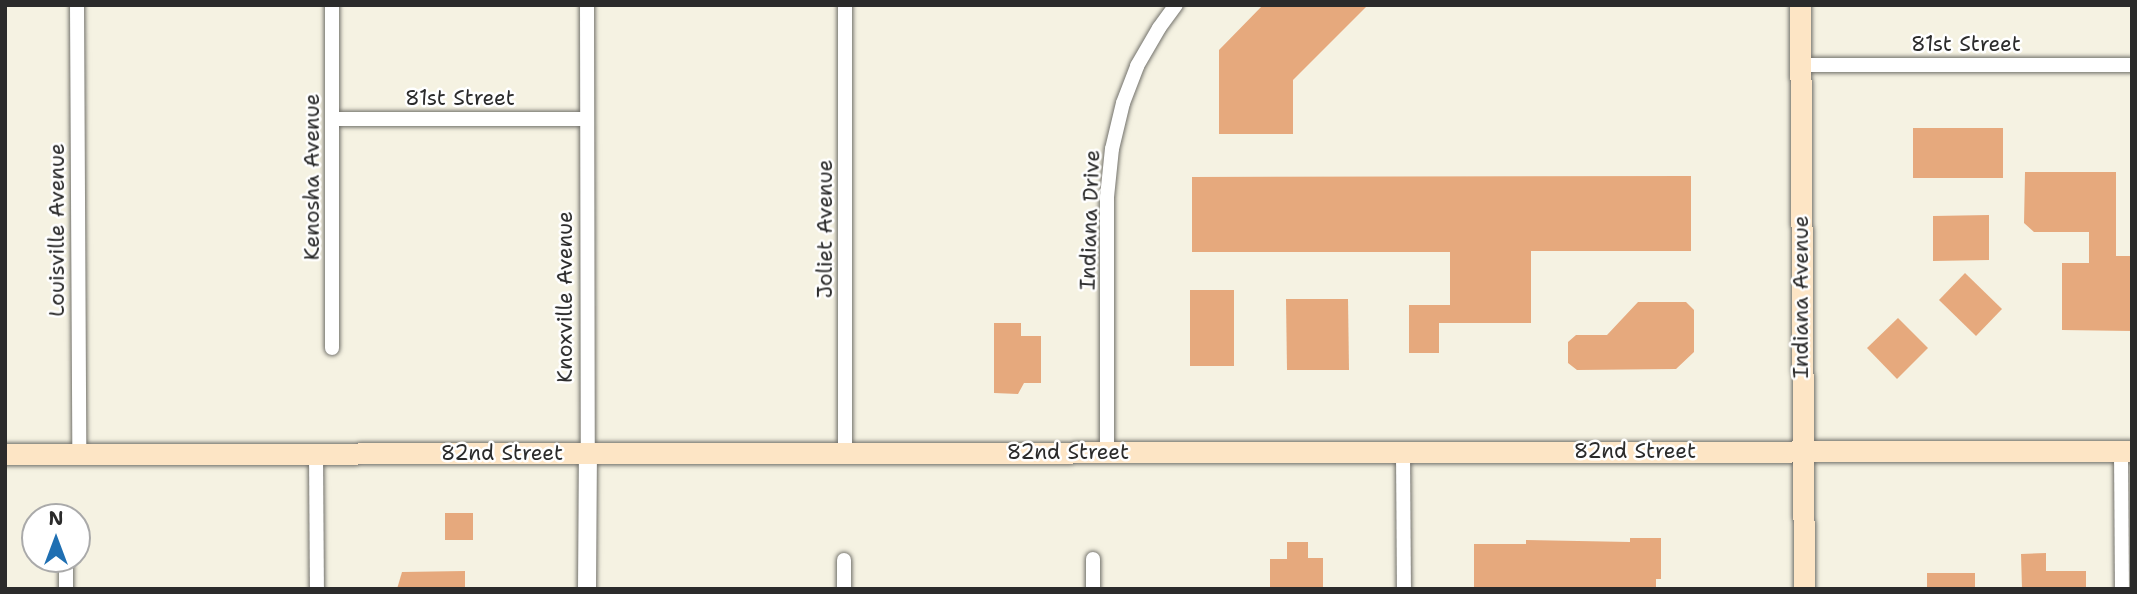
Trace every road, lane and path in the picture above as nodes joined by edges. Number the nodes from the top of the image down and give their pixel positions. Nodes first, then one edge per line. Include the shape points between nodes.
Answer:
1 (77, 5) edge
2 (332, 5) edge
3 (587, 5) edge
4 (845, 5) edge
5 (1176, 5) edge
6 (1800, 5) edge
7 (1800, 65) junction
8 (2132, 65) edge
9 (333, 119) junction
10 (587, 119) junction
11 (332, 348) dead end
12 (1803, 451) junction
13 (2126, 451) edge
14 (1107, 452) junction
15 (1403, 452) junction
16 (588, 453) junction
17 (845, 453) junction
18 (5, 454) edge
19 (79, 454) junction
20 (316, 454) junction
21 (1093, 559) dead end
22 (844, 560) dead end
23 (317, 589) edge
24 (587, 589) edge
25 (844, 589) edge
26 (1093, 589) edge
27 (1404, 589) edge
28 (1804, 589) edge
29 (2122, 589) edge

1 - 19 street, Louisville Avenue
2 - 9 street, Kenosha Avenue
3 - 10 street, Knoxville Avenue
4 - 17 street, Joliet Avenue
5 - 14 street, Indiana Drive via 1137,66 1112,149 1107,197
6 - 7 main road, Indiana Avenue
7 - 8 street, 81st Street
7 - 12 main road, Indiana Avenue
9 - 10 street, 81st Street
9 - 11 street, Kenosha Avenue
10 - 16 street, Knoxville Avenue
12 - 13 main road, 82nd Street
12 - 15 main road, 82nd Street
12 - 28 main road, Indiana Avenue
13 - 29 street
14 - 15 main road, 82nd Street
14 - 17 main road, 82nd Street
15 - 27 street
16 - 17 main road, 82nd Street
16 - 20 main road, 82nd Street
16 - 24 street, Knoxville Avenue
18 - 19 main road, 82nd Street
19 - 20 main road, 82nd Street
20 - 23 street
21 - 26 street
22 - 25 street

